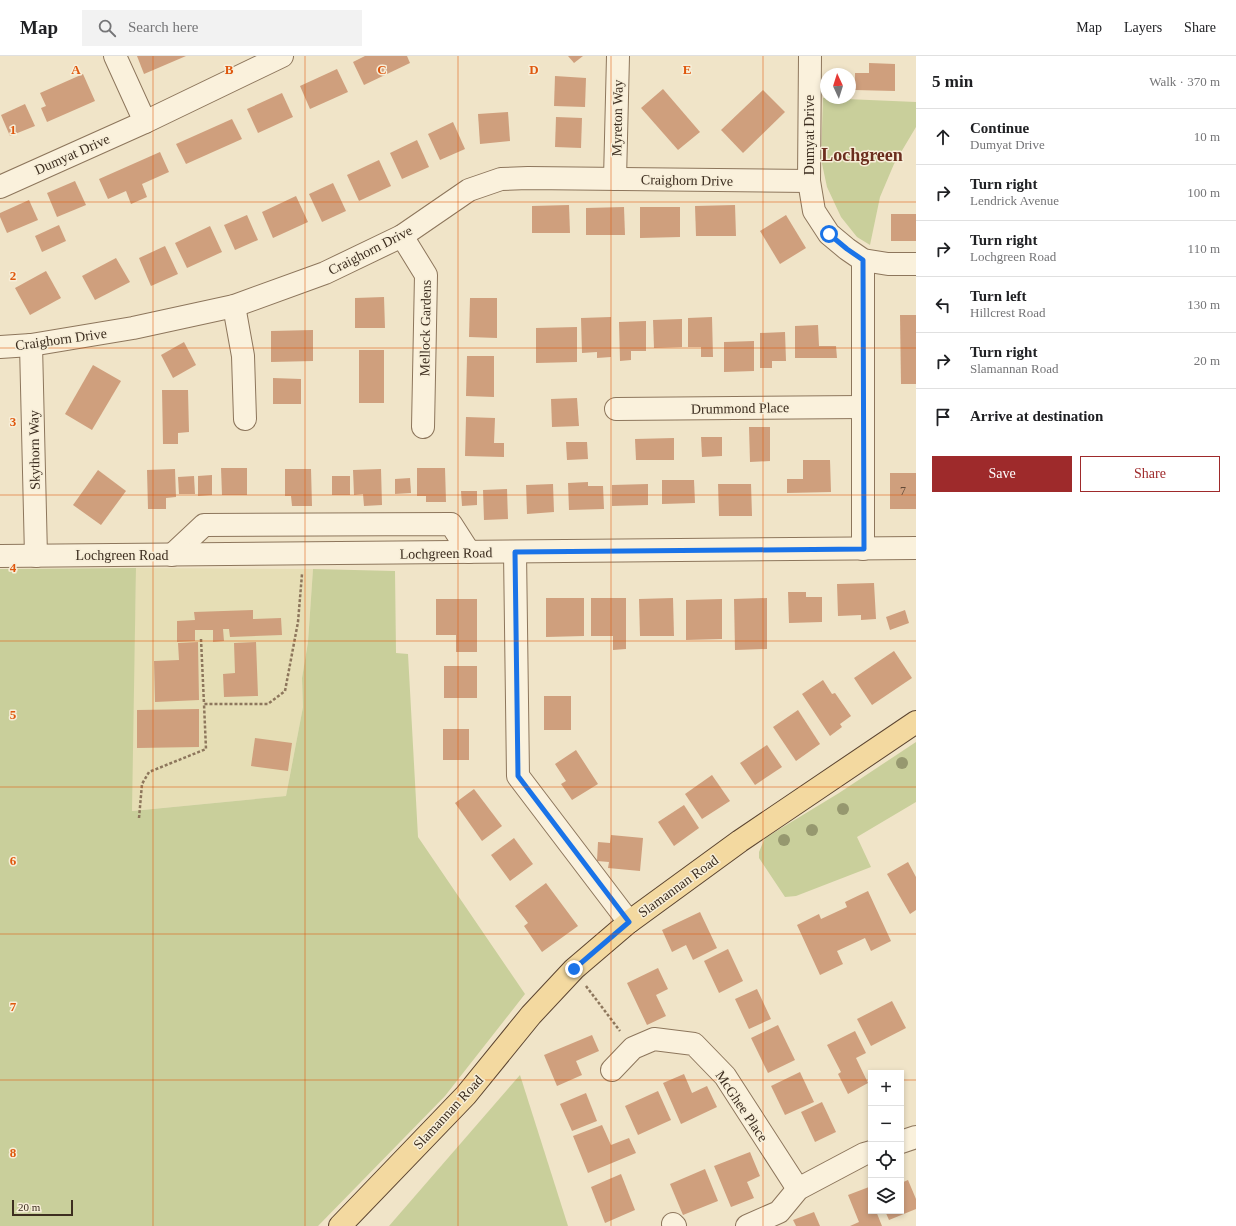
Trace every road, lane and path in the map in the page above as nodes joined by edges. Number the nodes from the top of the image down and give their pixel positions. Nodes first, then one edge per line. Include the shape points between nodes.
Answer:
1 (115, 56) edge
2 (282, 56) edge
3 (618, 56) edge
4 (810, 56) edge
5 (144, 122) junction
6 (616, 179) junction
7 (808, 181) junction
8 (0, 187) edge
9 (402, 236) junction
10 (863, 260) junction
11 (916, 264) edge
12 (234, 306) junction
13 (31, 345) junction
14 (0, 346) edge
15 (863, 407) junction
16 (616, 409) dead end
17 (245, 419) dead end
18 (423, 427) dead end
19 (916, 548) edge
20 (864, 549) junction
21 (469, 552) junction
22 (515, 552) junction
23 (304, 554) junction
24 (172, 555) junction
25 (0, 556) edge
26 (36, 556) junction
27 (201, 639) dead end
28 (204, 704) junction
29 (916, 722) edge
30 (139, 818) dead end
31 (629, 922) junction
32 (574, 969) junction
33 (633, 1048) junction
34 (612, 1070) dead end
35 (916, 1137) edge
36 (904, 1141) edge
37 (868, 1153) edge
38 (798, 1189) junction
39 (340, 1226) edge
40 (747, 1226) edge

1 - 5 street
2 - 5 street, Dumyat Drive
3 - 6 street, Myreton Way
4 - 7 street, Dumyat Drive
5 - 8 street, Dumyat Drive
6 - 7 street, Craighorn Drive
6 - 9 street, Craighorn Drive via 501,179 469,190
7 - 10 street, Dumyat Drive via 814,211 829,234
9 - 12 street, Craighorn Drive via 325,273
9 - 18 street, Mellock Gardens via 426,274
10 - 11 street, Dumyat Drive via 888,264
10 - 15 street
12 - 13 street, Craighorn Drive via 133,328
12 - 17 street via 243,356
13 - 14 street, Craighorn Drive
13 - 26 street, Skythorn Way
15 - 16 street, Drummond Place
15 - 20 street
19 - 20 street, Lochgreen Road
20 - 22 street, Lochgreen Road
21 - 22 street, Lochgreen Road
21 - 23 street, Lochgreen Road
21 - 24 street via 451,524 204,525
22 - 31 street via 518,776
23 - 24 street, Lochgreen Road
23 - 28 path via 298,622 285,691 268,704
24 - 26 street, Lochgreen Road
25 - 26 street, Lochgreen Road
27 - 28 path
28 - 30 path via 206,749 149,772 142,784
29 - 31 main road, Slamannan Road via 740,841
31 - 32 main road, Slamannan Road
32 - 33 path
32 - 39 main road, Slamannan Road via 531,1015 466,1095
33 - 34 street, McGhee Place
33 - 38 street, McGhee Place via 654,1039 694,1044 725,1076
35 - 36 street
37 - 38 street
38 - 40 street via 779,1212

